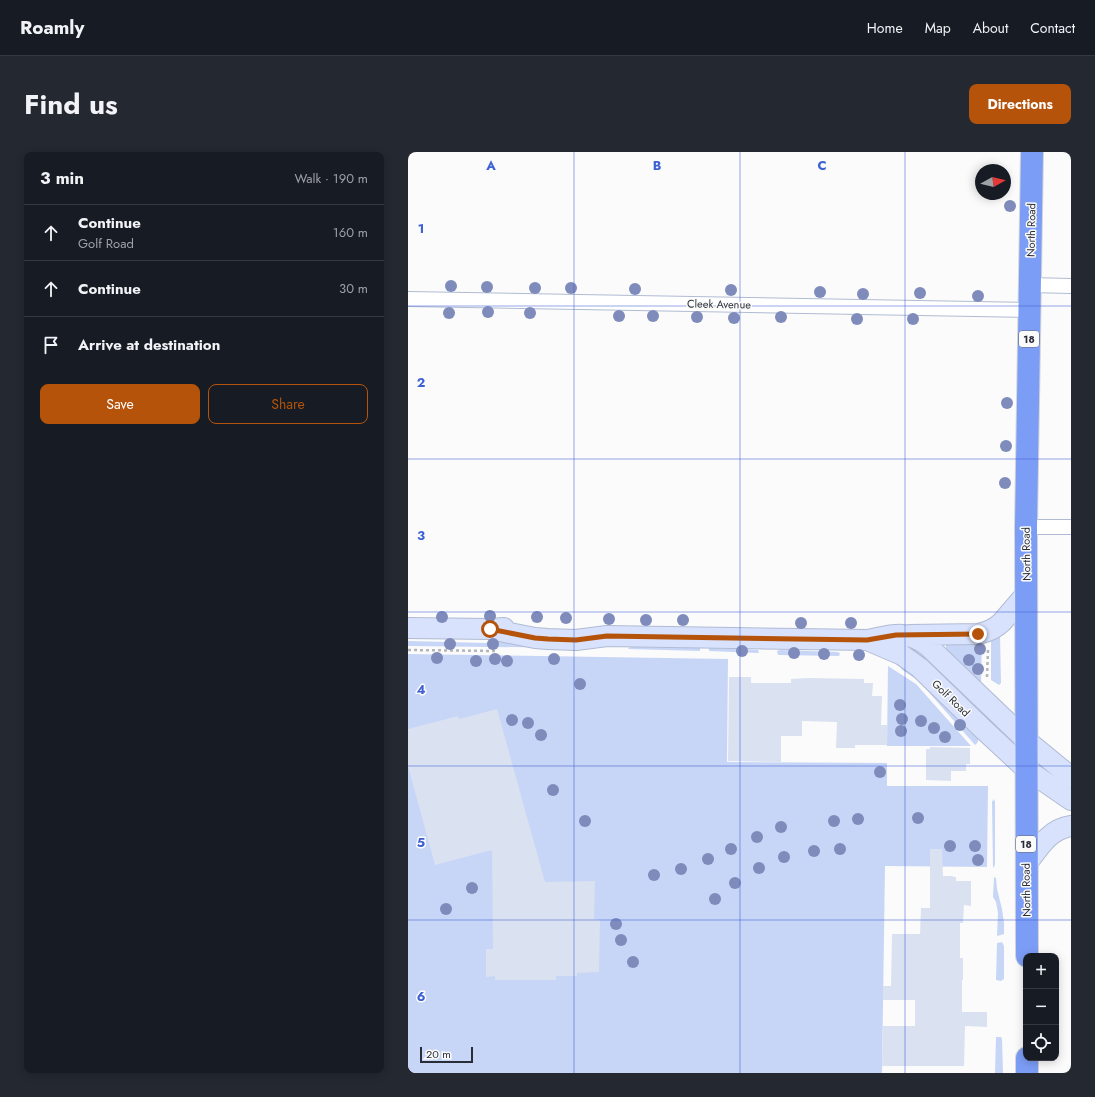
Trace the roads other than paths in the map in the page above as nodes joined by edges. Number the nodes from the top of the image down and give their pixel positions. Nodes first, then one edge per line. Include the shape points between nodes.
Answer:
1 (1032, 152) edge
2 (1029, 285) junction
3 (1071, 286) edge
4 (408, 299) edge
5 (1029, 310) junction
6 (1026, 526) junction
7 (1071, 527) edge
8 (1027, 593) junction
9 (408, 628) edge
10 (908, 635) junction
11 (867, 640) junction
12 (1026, 740) junction
13 (1026, 769) junction
14 (1071, 777) edge
15 (1071, 800) edge
16 (1071, 826) edge
17 (1026, 865) junction
18 (1027, 953) edge
19 (1027, 1061) edge
20 (1027, 1073) edge

1 - 2 highway, North Road / 18
2 - 3 street
2 - 5 highway, North Road / 18
4 - 5 street, Cleek Avenue
5 - 6 highway, North Road / 18
6 - 7 street
6 - 8 highway, North Road / 18
8 - 10 street via 998,627 988,632
8 - 12 highway, North Road / 18
9 - 11 street, Golf Road via 490,629 535,638 576,640 607,636
10 - 11 street, Golf Road
10 - 12 street, Golf Road via 928,646
11 - 13 street, Golf Road via 902,655 920,668
12 - 13 highway, North Road / 18
12 - 14 street, Golf Road
13 - 15 street, Golf Road
13 - 17 highway, North Road / 18
16 - 17 street via 1063,827 1047,838
17 - 18 highway, North Road / 18
19 - 20 highway

